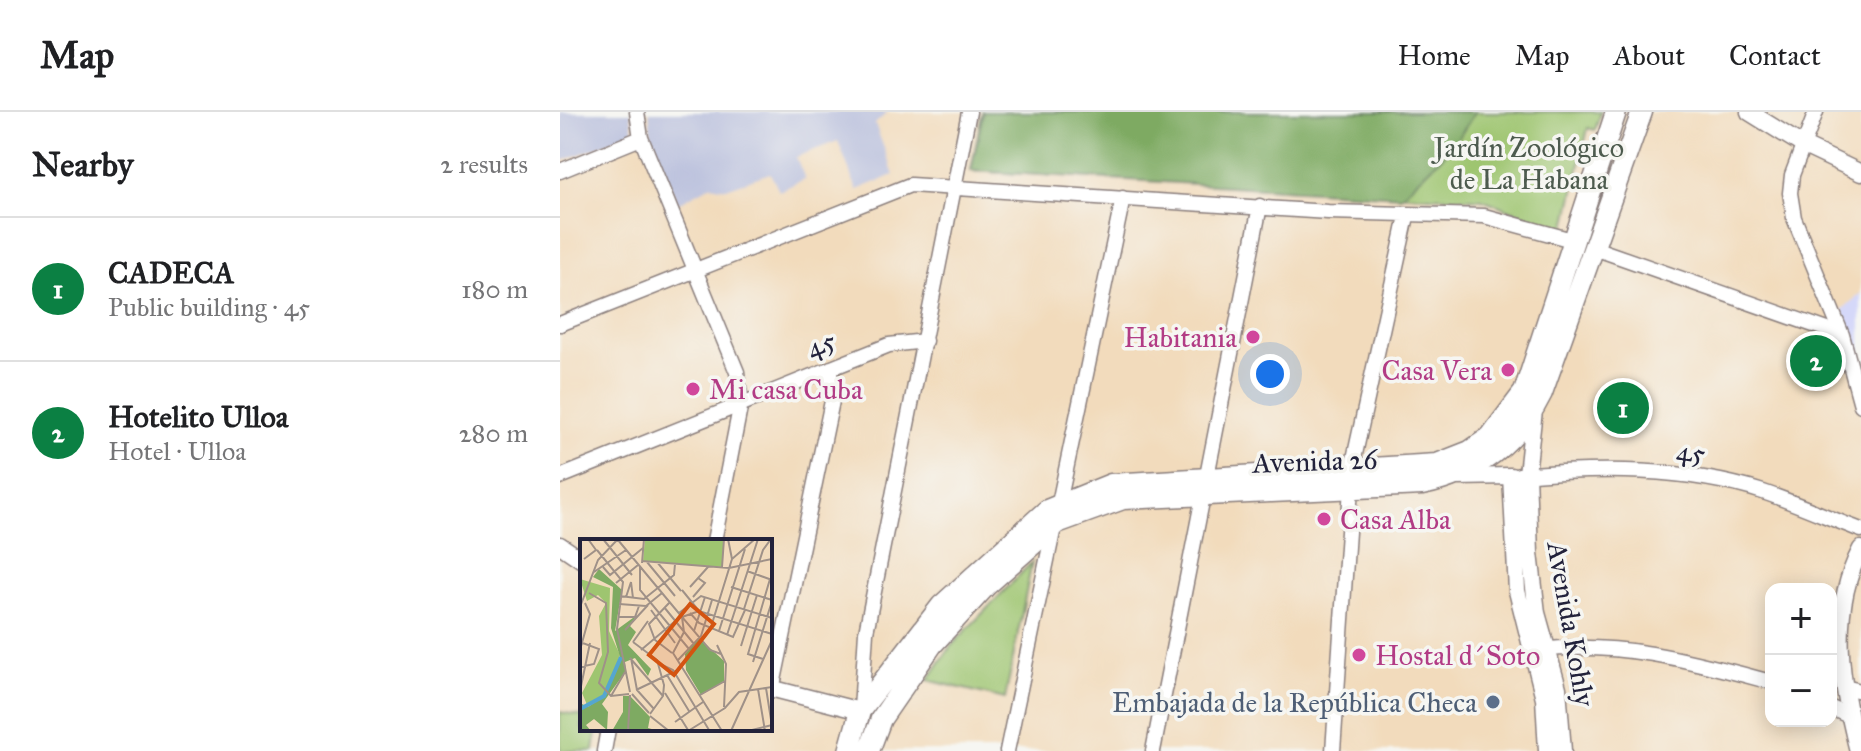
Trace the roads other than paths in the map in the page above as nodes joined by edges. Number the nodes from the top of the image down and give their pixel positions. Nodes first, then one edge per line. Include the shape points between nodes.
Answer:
1 (637, 112) edge
2 (969, 112) edge
3 (1616, 112) edge
4 (1749, 112) edge
5 (1816, 112) edge
6 (1645, 114) edge
7 (641, 138) junction
8 (1804, 146) junction
9 (560, 171) edge
10 (1861, 173) edge
11 (955, 186) junction
12 (1123, 198) junction
13 (1260, 206) junction
14 (1407, 216) junction
15 (1572, 240) junction
16 (1594, 248) junction
17 (697, 270) junction
18 (560, 324) edge
19 (1842, 335) junction
20 (925, 341) junction
21 (831, 368) junction
22 (741, 403) junction
23 (1861, 405) edge
24 (1534, 410) junction
25 (1519, 475) junction
26 (560, 477) edge
27 (1457, 477) junction
28 (1351, 478) junction
29 (1207, 485) junction
30 (1059, 513) junction
31 (1861, 530) edge
32 (714, 539) edge
33 (560, 545) edge
34 (1859, 557) edge
35 (580, 559) edge
36 (1539, 650) junction
37 (1765, 680) edge
38 (772, 684) edge
39 (772, 689) edge
40 (1853, 689) edge
41 (860, 711) junction
42 (1837, 711) edge
43 (1849, 716) junction
44 (608, 731) edge
45 (1555, 743) edge
46 (867, 750) edge
47 (604, 751) edge
48 (1007, 751) edge
49 (1153, 751) edge
50 (1333, 751) edge
51 (1858, 751) edge

1 - 7 street
2 - 11 street
3 - 15 main road, Avenida 26
4 - 8 street
5 - 8 street
6 - 16 main road, Avenida 26
7 - 9 street
7 - 17 street
8 - 10 street
8 - 19 street via 1792,175 1794,218
11 - 12 street
11 - 17 street via 910,185
11 - 20 street
12 - 13 street
12 - 30 street
13 - 14 street
13 - 29 street
14 - 15 street via 1484,216
14 - 28 street
15 - 28 main road, Avenida 26 via 1524,392 1490,437 1437,464
16 - 19 street
16 - 24 main road, Avenida 26
17 - 18 street
17 - 22 street via 737,372
19 - 23 street
20 - 21 street, 45 via 889,345
20 - 41 street via 866,632
21 - 22 street, 45
21 - 38 street via 832,401
22 - 26 street, 45
22 - 32 street
24 - 25 street, Avenida Kohly
24 - 27 main road, Avenida 26 via 1508,442
25 - 27 street, 45
25 - 31 street, 45 via 1642,471 1692,476 1761,492
25 - 36 street, Avenida Kohly via 1522,554 1537,613
27 - 28 main road, Avenida 26 via 1422,485
28 - 29 main road, Avenida 26
28 - 50 street
29 - 30 main road, Avenida 26 via 1111,484
29 - 49 street
30 - 41 main road, Avenida 26 via 1030,522 941,606
30 - 46 main road, Avenida 26 via 932,645 881,719
30 - 48 street
33 - 35 street
34 - 40 street via 1840,626
36 - 37 street via 1662,653
36 - 45 street, Avenida Kohly via 1558,688
39 - 41 street
40 - 43 street
41 - 46 main road via 867,718
42 - 43 street
43 - 51 street
44 - 47 street

